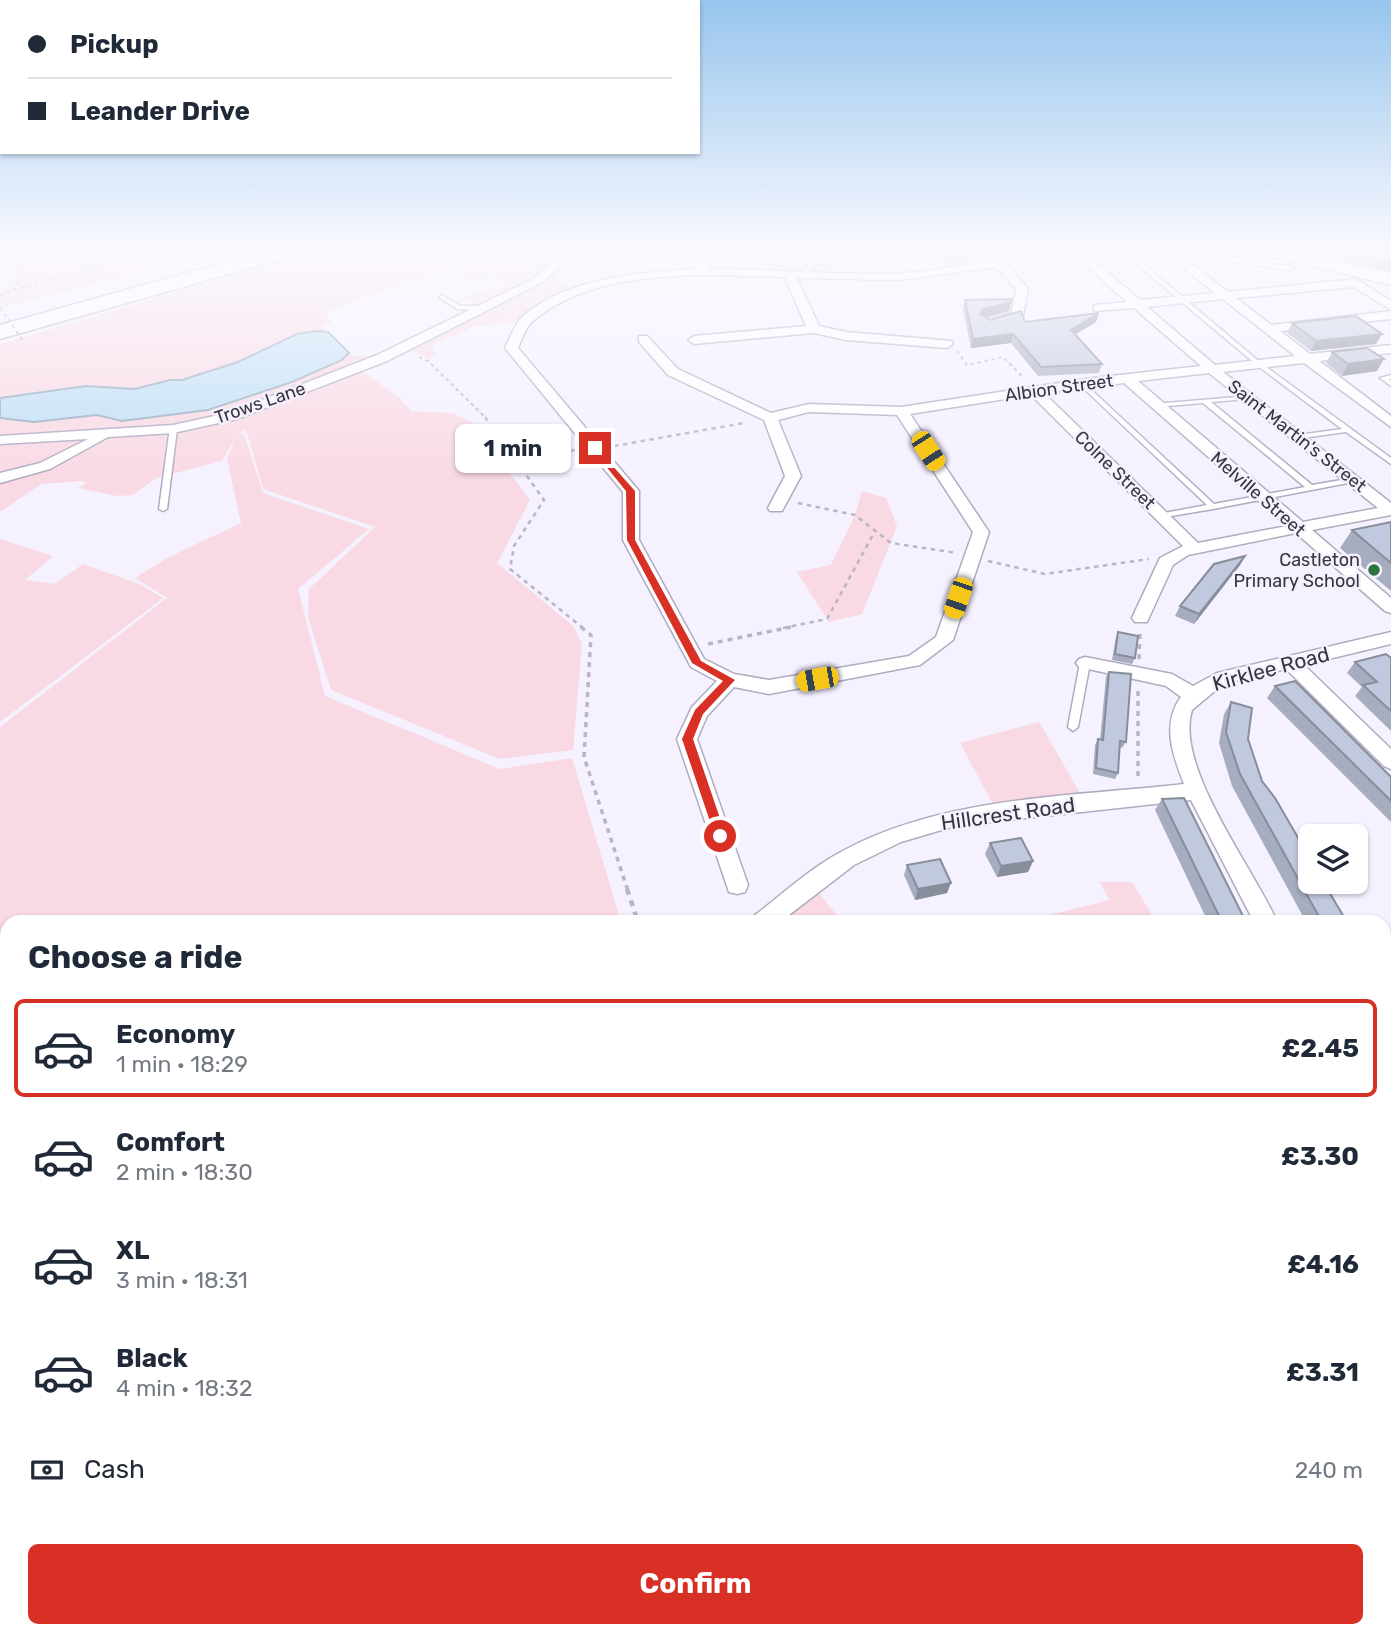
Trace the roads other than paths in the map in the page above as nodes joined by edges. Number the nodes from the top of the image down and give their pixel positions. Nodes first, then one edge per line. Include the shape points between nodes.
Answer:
1 (441, 328) edge
2 (522, 328) edge
3 (1164, 328) edge
4 (1217, 328) edge
5 (1270, 328) edge
6 (814, 329) joint
7 (1265, 329) joint
8 (642, 339) dead end
9 (694, 340) dead end
10 (947, 344) road end
11 (1391, 349) edge
12 (1305, 359) junction
13 (1260, 365) junction
14 (1213, 370) junction
15 (1391, 377) edge
16 (1127, 379) junction
17 (1082, 383) junction
18 (1391, 384) edge
19 (1034, 391) junction
20 (1248, 397) junction
21 (1205, 401) junction
22 (1156, 405) junction
23 (901, 411) junction
24 (770, 418) junction
25 (1391, 424) edge
26 (173, 429) junction
27 (1348, 430) junction
28 (108, 433) junction
29 (1298, 437) junction
30 (0, 440) edge
31 (1391, 461) edge
32 (0, 478) edge
33 (1353, 480) junction
34 (1311, 488) junction
35 (1262, 498) junction
36 (779, 504) road end
37 (1213, 507) junction
38 (163, 509) dead end
39 (1390, 510) edge
40 (1163, 516) junction
41 (1297, 528) junction
42 (1195, 549) junction
43 (1391, 607) edge
44 (1141, 618) road end
45 (1391, 638) edge
46 (1290, 662) junction
47 (1085, 663) joint
48 (730, 680) junction
49 (1192, 695) junction
50 (1073, 727) dead end
51 (1391, 761) edge
52 (1197, 790) junction
53 (737, 885) dead end
54 (772, 915) edge
55 (1262, 915) edge

1 - 26 street, Trows Lane via 232,416
2 - 48 street via 511,348 631,491 631,540 697,663
3 - 14 street, Saint Martin's Street
4 - 13 lane
5 - 7 street
6 - 9 street
6 - 10 street
7 - 12 street
8 - 24 street via 673,372
11 - 12 street, Albion Street
12 - 13 street, Albion Street
12 - 25 street
13 - 14 street, Albion Street
13 - 27 lane
14 - 16 street, Albion Street
14 - 20 street, Saint Martin's Street
15 - 18 lane via 1383,378
16 - 17 street, Albion Street
16 - 22 street, Melville Street
17 - 19 street, Albion Street
17 - 37 lane
19 - 23 street, Albion Street
19 - 40 street, Colne Street
20 - 21 lane
20 - 29 street, Saint Martin's Street
21 - 22 lane
21 - 34 lane
22 - 35 street, Melville Street
23 - 24 street, Albion Street via 808,408
23 - 48 street via 981,532 944,640 914,661 769,687
24 - 36 street via 793,476
26 - 28 street, Trows Lane
26 - 38 lane
27 - 29 lane
27 - 31 lane
28 - 30 street, Trows Lane
28 - 32 street via 45,466
29 - 33 street, Saint Martin's Street
33 - 34 lane
33 - 39 street, Saint Martin's Street
34 - 35 lane
35 - 37 lane
35 - 41 street, Melville Street
37 - 40 lane
39 - 41 street
40 - 42 street, Colne Street
41 - 42 street
41 - 43 street, Melville Street
42 - 44 street via 1167,562
45 - 46 street, Kirklee Road
46 - 49 street, Kirklee Road via 1217,679
46 - 51 street
47 - 49 street via 1172,681
47 - 50 lane
48 - 53 street via 699,712 687,739
49 - 52 street, Kirklee Road via 1180,717 1184,758
52 - 54 street, Hillcrest Road via 955,818 895,835 846,859
52 - 55 street, Kirklee Road

